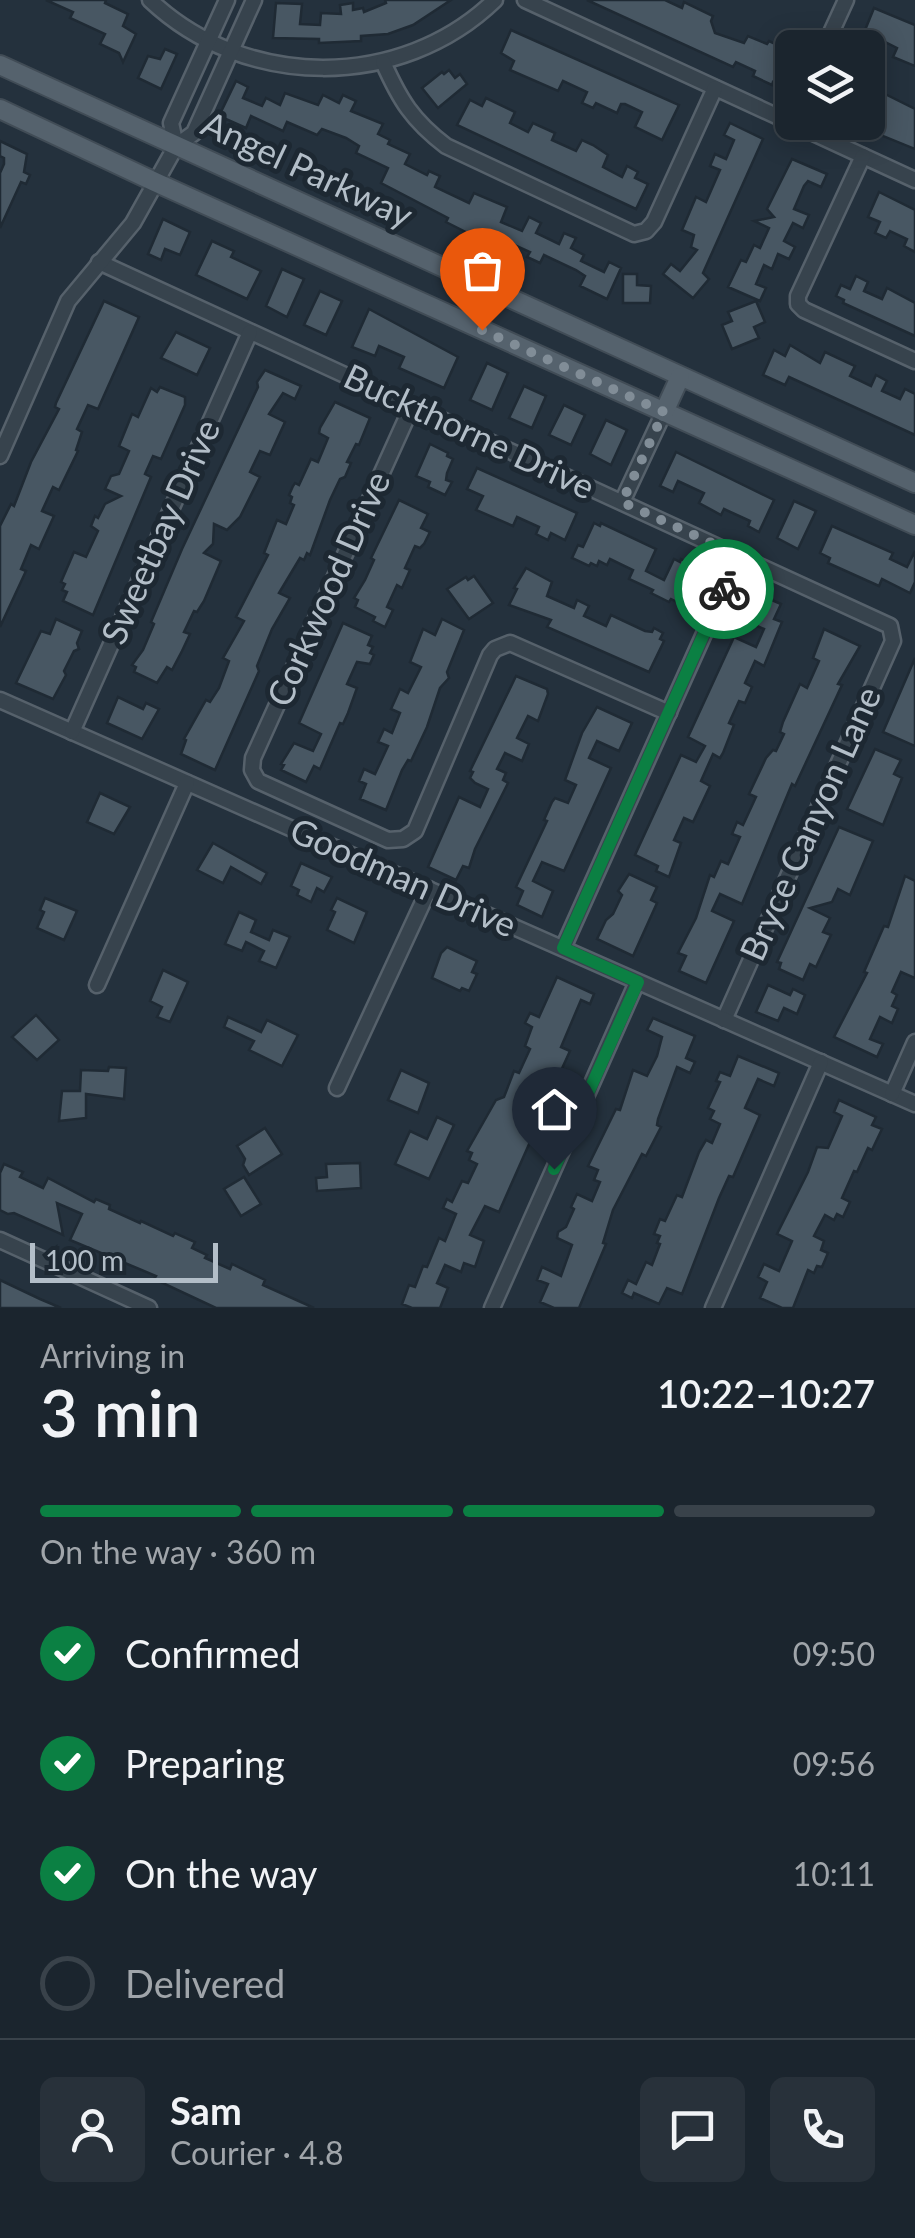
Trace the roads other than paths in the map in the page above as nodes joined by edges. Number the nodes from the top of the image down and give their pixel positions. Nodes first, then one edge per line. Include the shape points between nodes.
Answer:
1 (150, 0) edge
2 (226, 0) edge
3 (254, 0) edge
4 (495, 0) edge
5 (525, 0) edge
6 (846, 0) edge
7 (832, 30) edge
8 (208, 42) junction
9 (231, 52) junction
10 (382, 62) junction
11 (0, 65) edge
12 (715, 88) junction
13 (0, 109) edge
14 (775, 113) edge
15 (830, 140) edge
16 (176, 146) junction
17 (862, 156) junction
18 (915, 180) edge
19 (155, 182) junction
20 (99, 262) junction
21 (250, 332) junction
22 (915, 362) edge
23 (680, 377) junction
24 (412, 406) junction
25 (664, 412) junction
26 (0, 456) edge
27 (915, 484) edge
28 (622, 502) junction
29 (915, 526) edge
30 (740, 556) junction
31 (891, 628) joint
32 (0, 700) edge
33 (668, 713) junction
34 (72, 732) junction
35 (187, 782) junction
36 (429, 890) junction
37 (563, 948) junction
38 (638, 982) junction
39 (98, 985) dead end
40 (724, 1020) junction
41 (915, 1042) edge
42 (821, 1062) junction
43 (338, 1088) dead end
44 (892, 1094) junction
45 (915, 1104) edge
46 (0, 1240) edge
47 (150, 1308) edge
48 (492, 1308) edge
49 (713, 1308) edge

1 - 8 street
2 - 8 street
3 - 9 street
4 - 10 street via 455,31
5 - 12 street
6 - 7 street
8 - 9 street
8 - 16 street via 171,124
9 - 10 street via 307,69
9 - 16 street via 194,133
10 - 12 street via 400,101 446,146 634,234 654,222
11 - 16 main road, Angel Parkway
12 - 14 street
13 - 19 main road, Angel Parkway
15 - 17 street
16 - 19 street
16 - 23 main road, Angel Parkway
17 - 18 street
17 - 22 street via 798,304
19 - 20 street via 133,223
19 - 25 main road, Angel Parkway
20 - 21 street, Buckthorne Drive
20 - 26 street via 68,301
21 - 24 street, Buckthorne Drive
21 - 34 street, Sweetbay Drive
23 - 25 main road
23 - 27 main road, Angel Parkway
24 - 28 street, Buckthorne Drive
24 - 33 street, Corkwood Drive via 253,758 253,774 388,840 403,840 415,830 490,656 510,643
25 - 28 street
25 - 29 main road, Angel Parkway
28 - 30 street, Buckthorne Drive
30 - 31 street, Buckthorne Drive
30 - 33 street
31 - 40 street, Bryce Canyon Lane via 893,641
32 - 34 street, Goodman Drive
33 - 37 street
34 - 35 street, Goodman Drive
35 - 36 street, Goodman Drive
35 - 39 street
36 - 37 street, Goodman Drive
36 - 43 street
37 - 38 street, Goodman Drive
38 - 40 street, Goodman Drive
38 - 48 street
40 - 42 street, Goodman Drive
41 - 44 street
42 - 44 street, Goodman Drive
42 - 49 street
44 - 45 street, Goodman Drive
46 - 47 street

